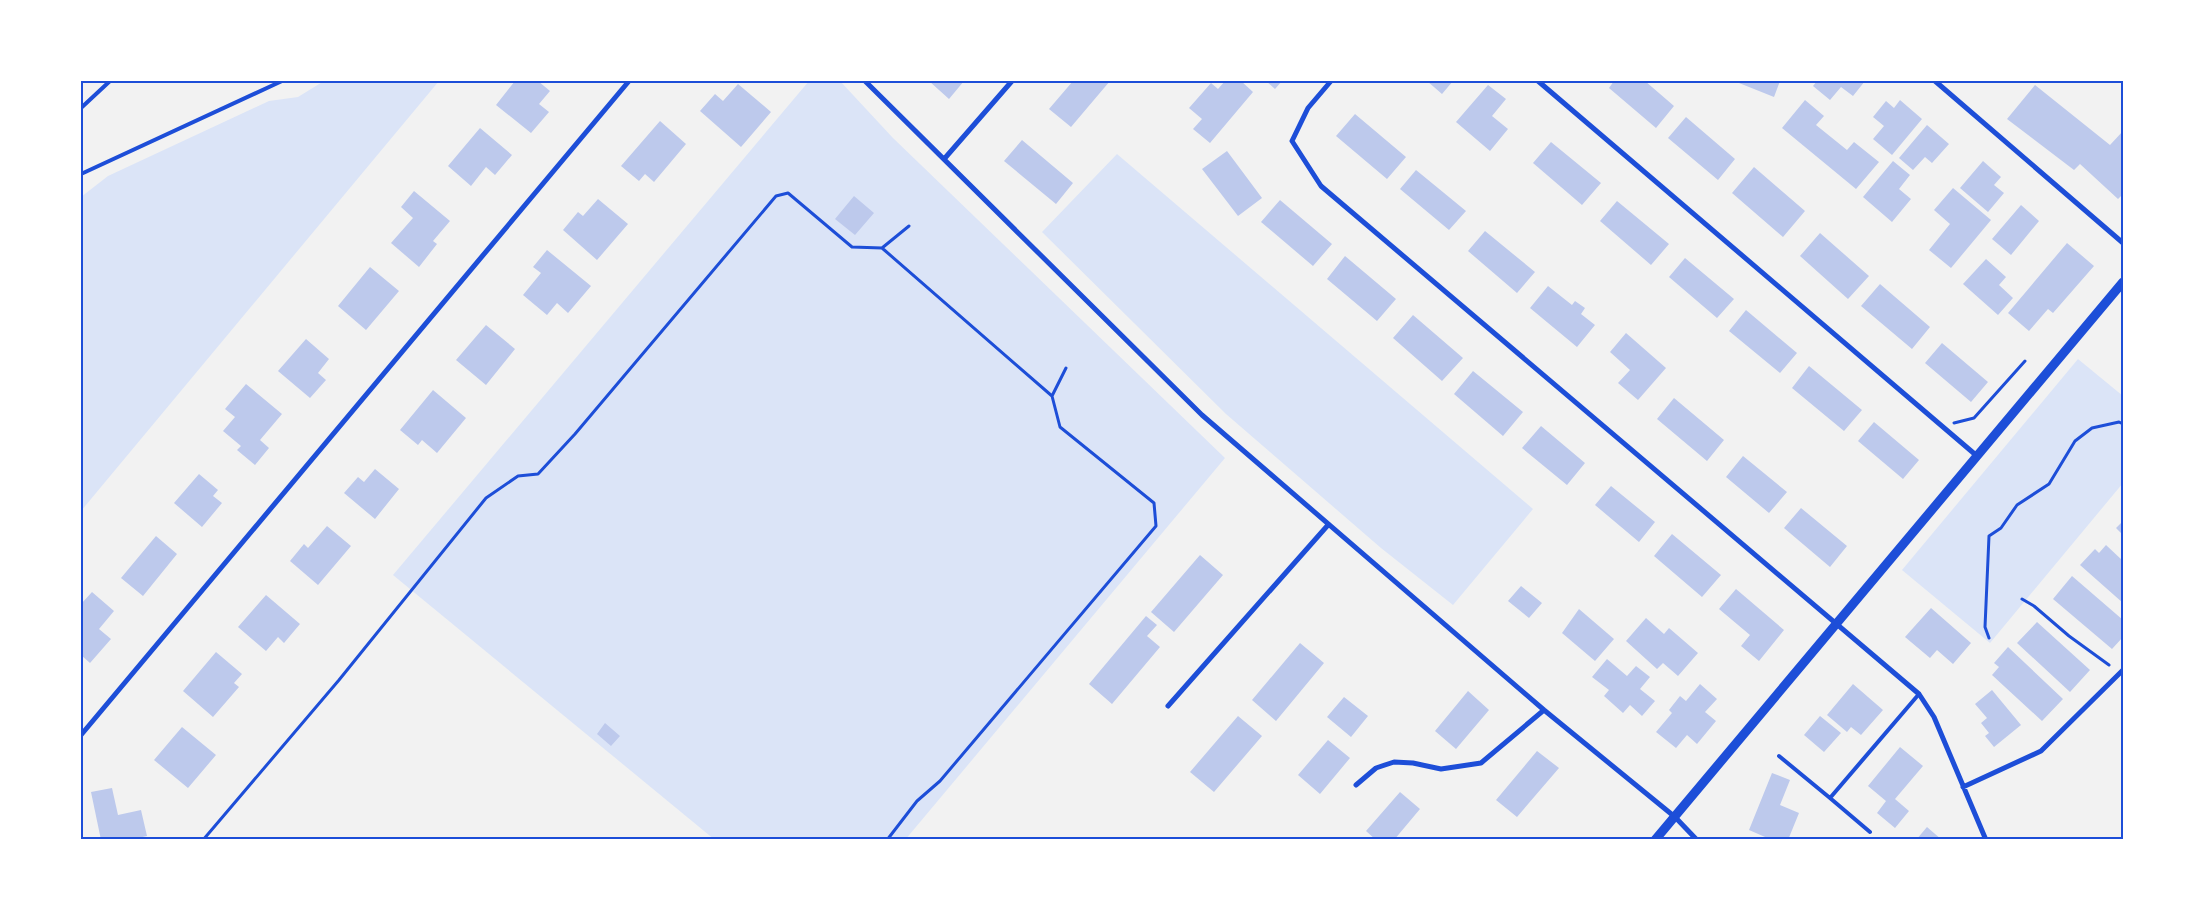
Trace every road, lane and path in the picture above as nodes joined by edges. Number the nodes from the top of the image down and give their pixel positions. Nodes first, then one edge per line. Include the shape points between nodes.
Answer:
1 (110, 81) edge
2 (282, 81) edge
3 (629, 81) edge
4 (866, 81) edge
5 (1012, 81) edge
6 (1332, 81) edge
7 (1538, 81) edge
8 (1935, 81) edge
9 (81, 108) edge
10 (945, 158) junction
11 (81, 174) edge
12 (909, 226) dead end
13 (2123, 243) edge
14 (882, 248) junction
15 (2123, 282) edge
16 (2025, 361) dead end
17 (1066, 368) dead end
18 (1052, 396) junction
19 (2123, 424) edge
20 (1942, 426) junction
21 (1977, 456) junction
22 (1328, 525) junction
23 (2022, 599) dead end
24 (1836, 624) junction
25 (1989, 638) dead end
26 (2109, 665) dead end
27 (2123, 670) edge
28 (1919, 694) junction
29 (1168, 706) dead end
30 (1544, 710) junction
31 (81, 735) edge
32 (1779, 756) dead end
33 (1356, 785) dead end
34 (1963, 787) junction
35 (1830, 798) junction
36 (1674, 817) junction
37 (1870, 832) dead end
38 (203, 840) edge
39 (888, 840) edge
40 (1655, 840) edge
41 (1697, 840) edge
42 (1986, 840) edge

1 - 9 lane
2 - 11 lane
3 - 31 street
4 - 10 street
5 - 10 street
6 - 24 street via 1308,108 1292,141 1321,186
7 - 20 street
8 - 13 street
10 - 22 street via 1202,414
12 - 14 path
14 - 18 path
14 - 38 path via 852,247 788,193 776,196 538,474 518,476 486,498 339,680
15 - 21 street
16 - 20 path via 1974,418
17 - 18 path
18 - 39 path via 1060,427 1154,503 1156,526 940,781 917,801
19 - 25 path via 2092,428 2075,441 2049,484 2017,505 2001,528 1989,536 1985,627
20 - 21 street
21 - 24 street
22 - 29 street
22 - 30 street
23 - 26 path
24 - 28 street
24 - 36 street
27 - 34 street via 2041,751
28 - 34 street via 1934,717
28 - 35 lane
30 - 33 street via 1481,763 1441,769 1394,762 1376,768
30 - 36 street
32 - 35 lane
34 - 42 street
35 - 37 lane
36 - 40 street
36 - 41 street

